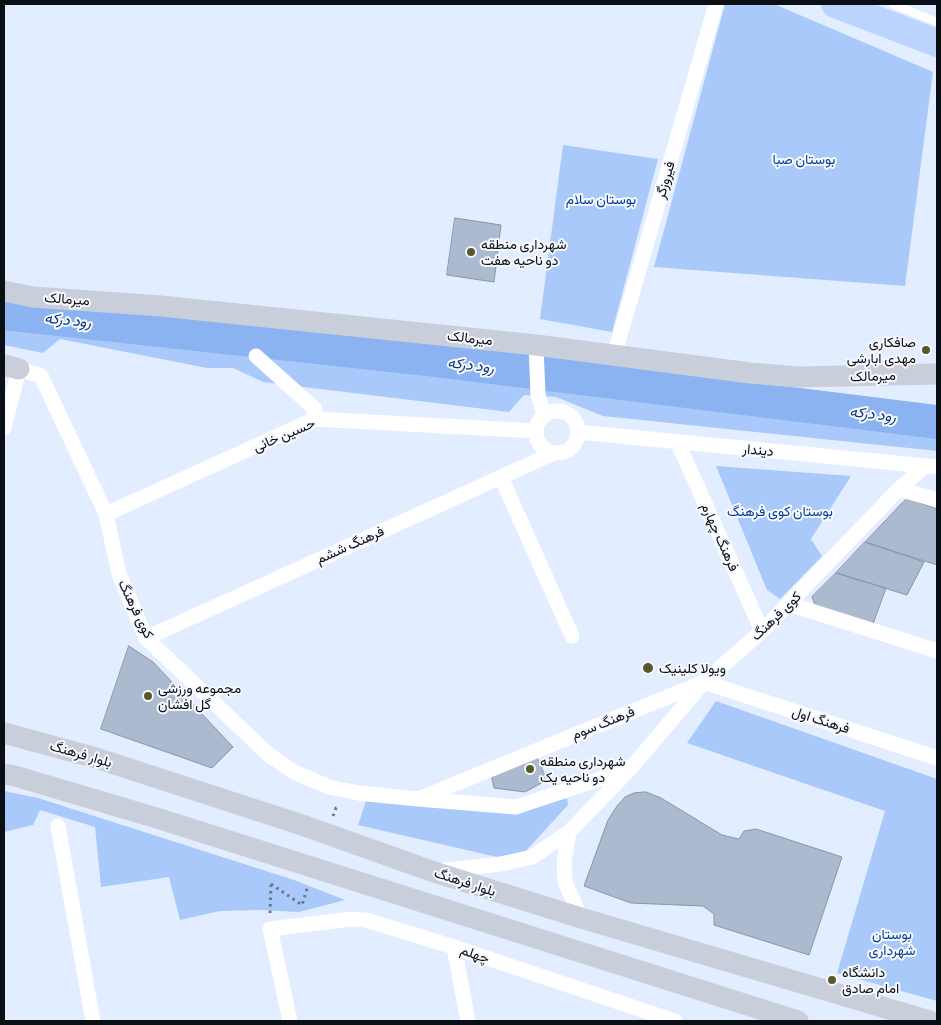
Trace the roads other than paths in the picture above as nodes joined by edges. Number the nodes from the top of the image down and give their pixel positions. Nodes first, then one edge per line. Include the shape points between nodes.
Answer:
1 (716, 4) edge
2 (835, 4) edge
3 (892, 4) edge
4 (937, 22) edge
5 (937, 43) edge
6 (4, 291) edge
7 (537, 354) junction
8 (256, 356) dead end
9 (614, 356) junction
10 (11, 367) edge
11 (937, 374) edge
12 (544, 415) junction
13 (315, 419) junction
14 (4, 428) edge
15 (536, 431) junction
16 (578, 432) junction
17 (678, 443) junction
18 (554, 453) junction
19 (931, 467) edge
20 (501, 477) junction
21 (899, 489) junction
22 (937, 500) edge
23 (106, 514) junction
24 (789, 604) junction
25 (762, 631) junction
26 (572, 636) dead end
27 (146, 638) junction
28 (937, 651) edge
29 (704, 682) junction
30 (4, 732) edge
31 (937, 758) edge
32 (630, 769) junction
33 (4, 774) edge
34 (418, 799) junction
35 (58, 826) dead end
36 (568, 832) junction
37 (434, 872) junction
38 (581, 918) junction
39 (454, 947) junction
40 (644, 1016) edge
41 (93, 1021) edge
42 (290, 1021) edge
43 (468, 1021) edge
44 (676, 1021) edge
45 (798, 1021) edge
46 (930, 1021) edge

1 - 9 street, فیروزگر
2 - 5 highway
3 - 4 lane
6 - 7 main road, میرمالک via 33,297 161,306
7 - 9 main road, میرمالک
7 - 12 street via 538,395
8 - 13 street via 315,408
9 - 11 main road, میرمالک via 797,377
10 - 14 street
10 - 23 street, کوی فرهنگ via 41,376
12 - 15 street
12 - 16 street via 557,410 570,414
13 - 15 street, حسین خانی
13 - 23 street, حسین خانی
15 - 18 street via 539,443
16 - 17 street, دیندار
16 - 18 street via 577,439 568,450
17 - 19 street, دیندار
17 - 25 street, فرهنگ چهارم
18 - 20 street, فرهنگ ششم
19 - 21 street, کوی فرهنگ
20 - 26 street
20 - 27 street, فرهنگ ششم
21 - 22 street
21 - 24 street, کوی فرهنگ
23 - 27 street, کوی فرهنگ via 118,574
24 - 25 street, کوی فرهنگ
24 - 28 street
25 - 29 street, کوی فرهنگ
27 - 34 street, کوی فرهنگ via 269,755 294,772 329,787
29 - 31 street, فرهنگ اول
29 - 32 street, کوی فرهنگ
29 - 34 street, فرهنگ سوم
30 - 37 main road, بلوار فرهنگ via 96,758 302,825
32 - 34 street, کوی فرهنگ via 516,807
32 - 36 street, کوی فرهنگ
33 - 45 main road via 160,819
35 - 41 street
36 - 37 street, کوی فرهنگ via 532,857
36 - 38 street via 565,882
37 - 38 main road, بلوار فرهنگ
38 - 46 main road, بلوار فرهنگ
39 - 40 street, چهلم
39 - 42 street, چهلم via 366,920 270,928
39 - 43 street
40 - 44 street, چهلم

